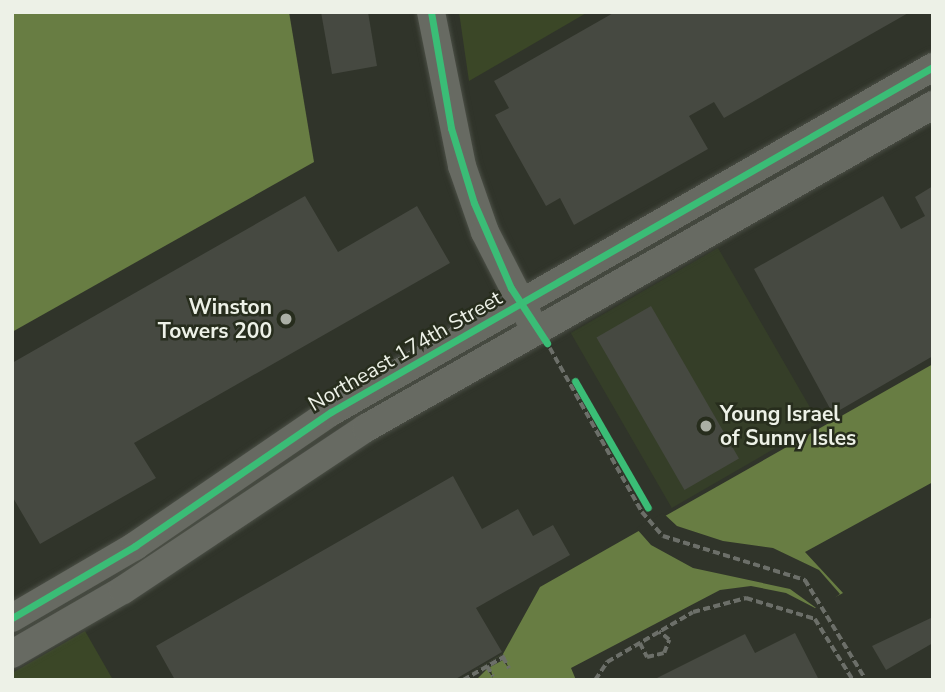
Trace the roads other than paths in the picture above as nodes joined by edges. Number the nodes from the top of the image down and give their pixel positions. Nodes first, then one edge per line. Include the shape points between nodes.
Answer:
1 (431, 12) edge
2 (925, 72) edge
3 (933, 105) edge
4 (735, 181) junction
5 (751, 208) junction
6 (659, 225) junction
7 (674, 253) junction
8 (520, 304) junction
9 (541, 337) junction
10 (12, 618) edge
11 (12, 654) edge

1 - 8 street via 462,166
2 - 3 street
2 - 4 street, Northeast 174th Street
3 - 5 street
4 - 5 street
4 - 6 street, Northeast 174th Street
5 - 7 street
6 - 7 street
6 - 8 street, Northeast 174th Street
7 - 9 street
8 - 9 street
8 - 10 street, Northeast 174th Street via 328,414 135,546
9 - 11 street via 366,428 123,590

